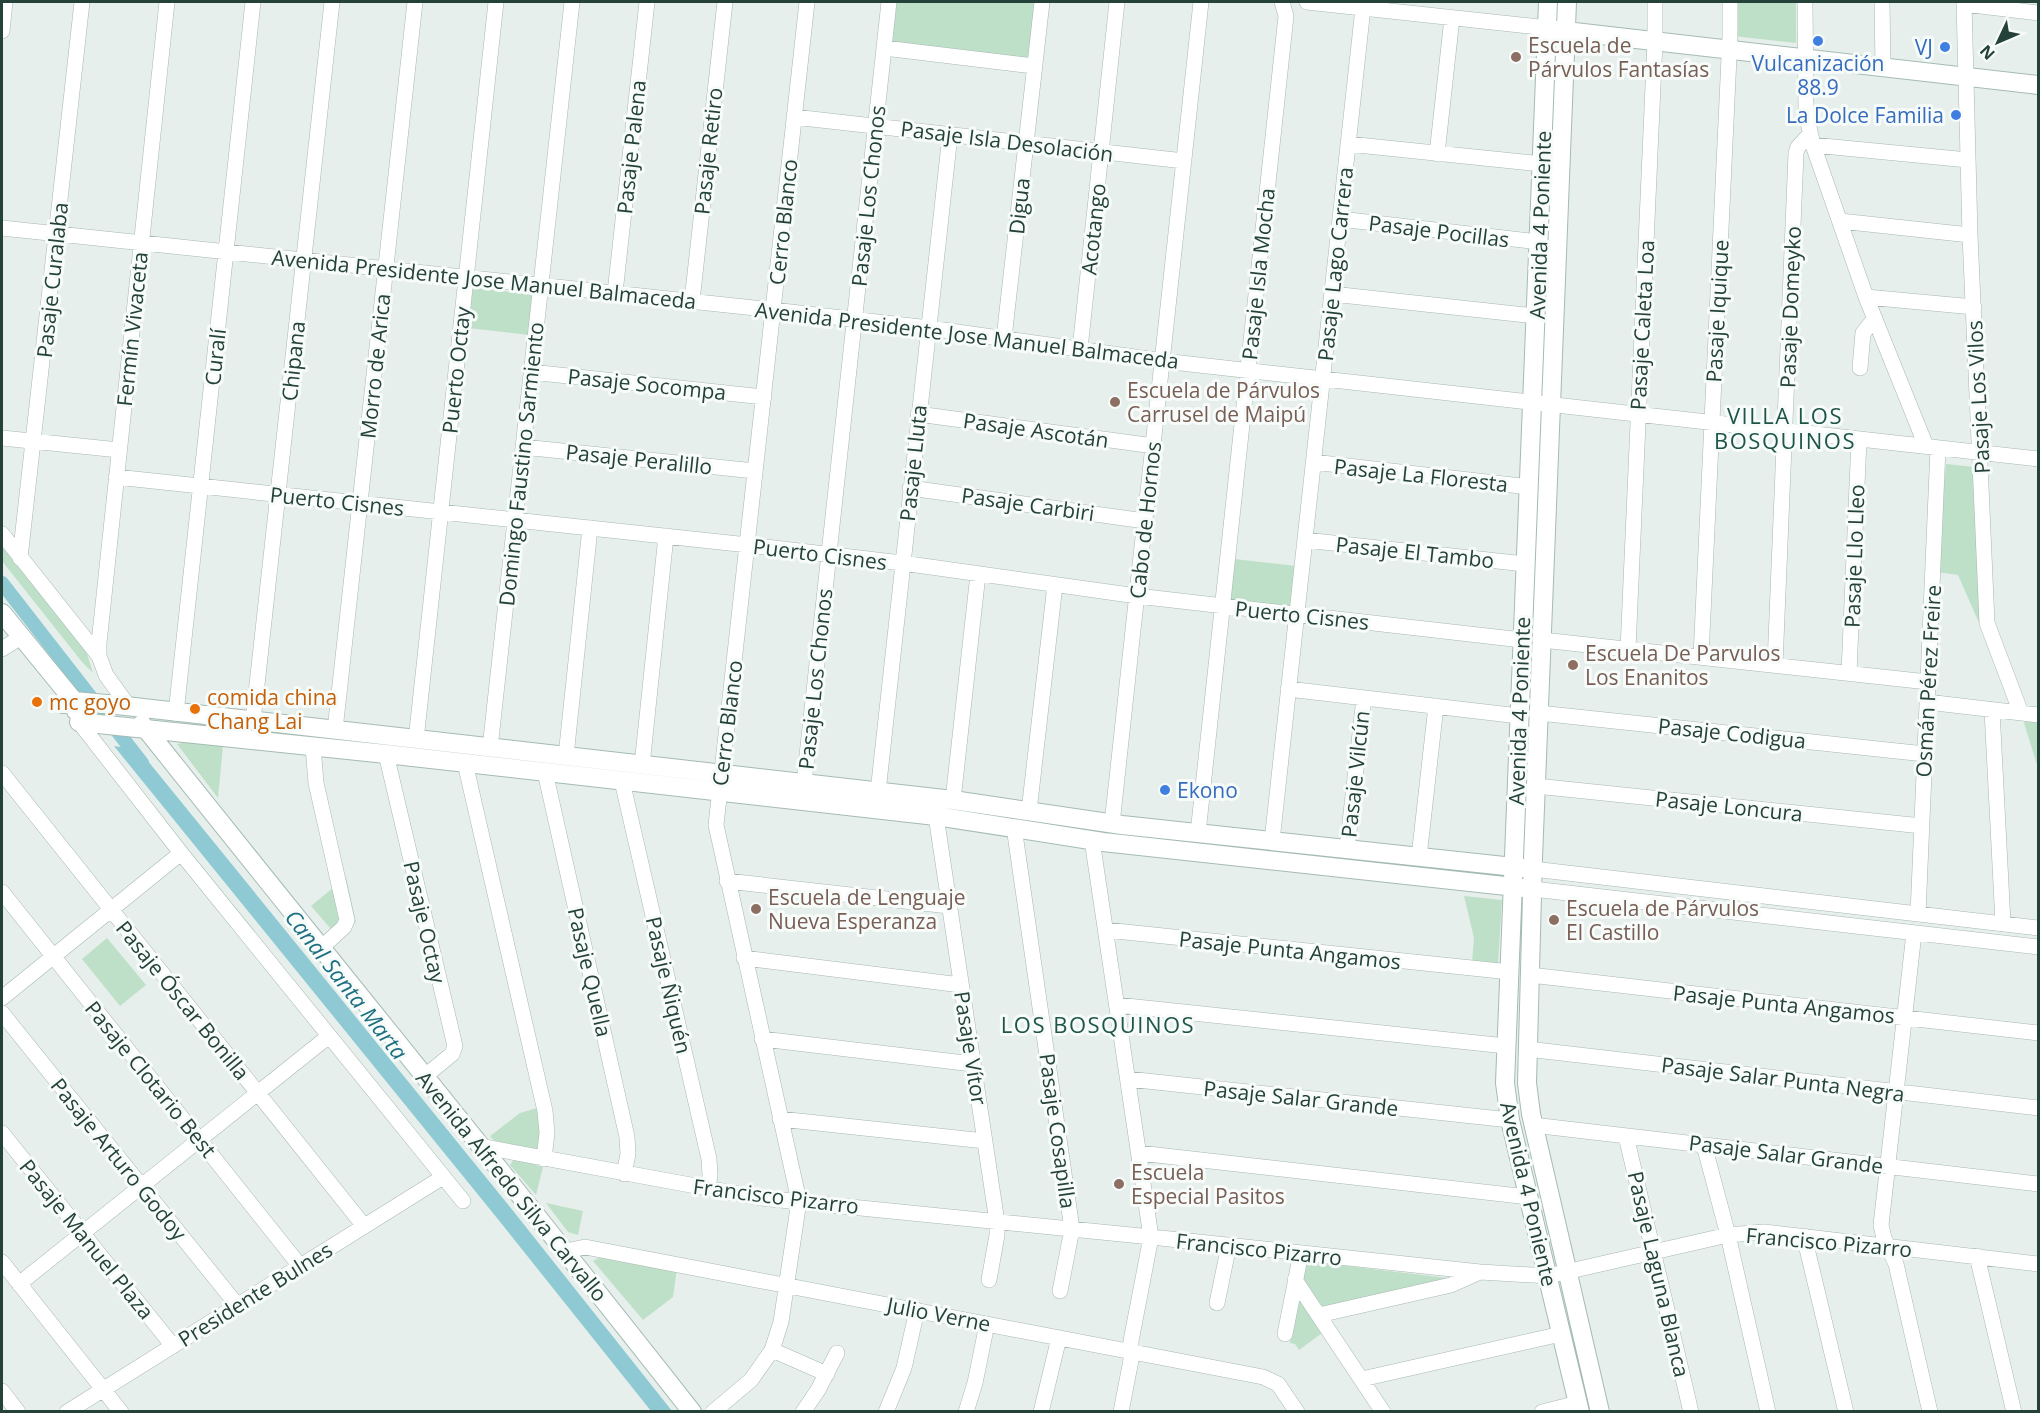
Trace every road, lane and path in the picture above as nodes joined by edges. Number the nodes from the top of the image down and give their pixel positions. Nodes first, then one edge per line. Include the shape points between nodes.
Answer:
1 (5, 2) edge
2 (82, 2) edge
3 (167, 2) edge
4 (253, 2) edge
5 (332, 2) edge
6 (415, 2) edge
7 (496, 2) edge
8 (572, 2) edge
9 (647, 2) edge
10 (724, 2) edge
11 (807, 2) edge
12 (889, 2) edge
13 (1041, 2) edge
14 (1118, 2) edge
15 (1201, 2) edge
16 (1282, 2) edge
17 (1307, 2) edge
18 (1548, 2) edge
19 (1567, 2) edge
20 (1655, 2) edge
21 (1730, 2) edge
22 (1805, 2) edge
23 (1882, 2) edge
24 (1964, 3) edge
25 (1354, 5) edge
26 (1423, 8) edge
27 (2038, 13) edge
28 (1452, 18) junction
29 (1548, 28) junction
30 (2, 31) edge
31 (1567, 31) junction
32 (1655, 40) junction
33 (884, 48) junction
34 (1729, 49) junction
35 (1805, 58) junction
36 (1034, 66) junction
37 (1883, 66) junction
38 (1965, 76) junction
39 (2038, 84) edge
40 (794, 117) junction
41 (875, 126) junction
42 (950, 135) junction
43 (1812, 140) junction
44 (1026, 143) junction
45 (1348, 144) junction
46 (1101, 152) junction
47 (1437, 153) junction
48 (1968, 160) junction
49 (1184, 161) junction
50 (1542, 164) junction
51 (1340, 219) junction
52 (1840, 220) junction
53 (2, 228) edge
54 (57, 234) junction
55 (1970, 235) junction
56 (1539, 242) junction
57 (141, 243) junction
58 (226, 252) junction
59 (304, 260) junction
60 (386, 269) junction
61 (466, 277) junction
62 (540, 285) junction
63 (615, 293) junction
64 (1332, 294) junction
65 (1866, 297) junction
66 (692, 301) junction
67 (1974, 307) junction
68 (773, 310) junction
69 (1536, 316) junction
70 (1875, 318) junction
71 (854, 319) junction
72 (929, 328) junction
73 (1004, 338) junction
74 (1080, 349) junction
75 (1163, 361) junction
76 (1860, 368) dead end
77 (1247, 370) junction
78 (531, 372) junction
79 (1322, 378) junction
80 (764, 397) junction
81 (1532, 402) junction
82 (1552, 405) junction
83 (918, 414) junction
84 (1639, 414) junction
85 (1713, 422) junction
86 (1785, 430) junction
87 (2, 438) edge
88 (1859, 439) junction
89 (34, 441) junction
90 (1154, 446) junction
91 (523, 447) junction
92 (1932, 447) junction
93 (119, 450) junction
94 (1981, 452) junction
95 (2038, 459) edge
96 (1313, 462) junction
97 (755, 471) junction
98 (117, 477) junction
99 (201, 486) junction
100 (1529, 487) junction
101 (910, 488) junction
102 (278, 495) junction
103 (360, 503) junction
104 (440, 512) junction
105 (515, 520) junction
106 (1145, 521) junction
107 (590, 528) junction
108 (2, 534) edge
109 (666, 536) junction
110 (1305, 540) junction
111 (748, 545) junction
112 (829, 555) junction
113 (20, 558) junction
114 (902, 563) junction
115 (1525, 564) junction
116 (978, 574) junction
117 (1055, 585) junction
118 (1137, 596) junction
119 (1222, 606) junction
120 (2, 613) edge
121 (1296, 614) junction
122 (2, 627) edge
123 (1522, 640) junction
124 (1542, 640) junction
125 (12, 643) edge
126 (1628, 649) junction
127 (99, 656) junction
128 (1701, 657) junction
129 (1775, 665) junction
130 (1849, 673) junction
131 (1928, 682) junction
132 (1288, 689) junction
133 (1364, 698) junction
134 (1927, 702) junction
135 (73, 703) junction
136 (123, 706) junction
137 (1436, 706) junction
138 (1992, 710) junction
139 (1539, 712) junction
140 (176, 713) junction
141 (2021, 713) junction
142 (2038, 715) edge
143 (1519, 716) junction
144 (253, 721) junction
145 (88, 723) junction
146 (140, 729) junction
147 (335, 730) junction
148 (416, 740) junction
149 (313, 746) junction
150 (490, 748) junction
151 (386, 754) junction
152 (1925, 754) junction
153 (566, 756) junction
154 (465, 763) junction
155 (642, 765) junction
156 (545, 772) junction
157 (2, 773) edge
158 (722, 774) junction
159 (622, 781) junction
160 (804, 783) junction
161 (1536, 786) junction
162 (878, 792) junction
163 (718, 793) junction
164 (953, 800) junction
165 (1029, 811) junction
166 (936, 816) junction
167 (1112, 824) junction
168 (1922, 826) junction
169 (1014, 827) junction
170 (1198, 833) junction
171 (1092, 840) junction
172 (1272, 841) junction
173 (1347, 849) junction
174 (181, 853) junction
175 (1419, 857) junction
176 (1514, 867) junction
177 (1533, 869) junction
178 (727, 882) junction
179 (1513, 887) junction
180 (1533, 889) junction
181 (2, 892) edge
182 (949, 906) junction
183 (111, 910) junction
184 (1918, 914) junction
185 (2002, 923) junction
186 (2038, 927) edge
187 (1106, 930) junction
188 (1914, 933) junction
189 (2038, 947) edge
190 (321, 948) junction
191 (53, 956) junction
192 (744, 958) junction
193 (1510, 972) junction
194 (1530, 975) junction
195 (961, 985) junction
196 (2, 998) edge
197 (1117, 1005) junction
198 (2, 1013) edge
199 (1904, 1018) junction
200 (2038, 1033) edge
201 (329, 1036) junction
202 (762, 1039) junction
203 (1506, 1046) junction
204 (1527, 1049) junction
205 (973, 1064) junction
206 (424, 1077) junction
207 (1128, 1079) junction
208 (1895, 1092) junction
209 (257, 1094) junction
210 (2038, 1108) edge
211 (780, 1119) junction
212 (1510, 1120) junction
213 (1533, 1125) junction
214 (2, 1132) edge
215 (1626, 1136) junction
216 (199, 1140) junction
217 (985, 1141) junction
218 (1704, 1145) junction
219 (479, 1146) junction
220 (1139, 1153) junction
221 (544, 1159) junction
222 (1887, 1166) junction
223 (624, 1174) junction
224 (443, 1177) junction
225 (2038, 1184) edge
226 (141, 1186) junction
227 (708, 1189) junction
228 (1528, 1197) junction
229 (463, 1201) dead end
230 (799, 1201) junction
231 (997, 1222) junction
232 (364, 1226) junction
233 (1072, 1229) junction
234 (82, 1233) junction
235 (1728, 1235) junction
236 (1804, 1236) junction
237 (1151, 1237) junction
238 (1229, 1245) junction
239 (1887, 1245) junction
240 (566, 1251) junction
241 (1654, 1252) junction
242 (1301, 1253) junction
243 (1977, 1256) junction
244 (2, 1262) edge
245 (2038, 1264) edge
246 (300, 1266) junction
247 (1480, 1272) junction
248 (1568, 1272) junction
249 (1548, 1276) junction
250 (1296, 1280) junction
251 (989, 1281) dead end
252 (19, 1284) junction
253 (788, 1285) junction
254 (1060, 1291) dead end
255 (1217, 1303) dead end
256 (237, 1305) junction
257 (917, 1310) junction
258 (1319, 1315) junction
259 (987, 1324) junction
260 (1285, 1334) dead end
261 (1561, 1334) junction
262 (1059, 1338) junction
263 (173, 1346) junction
264 (772, 1350) junction
265 (1131, 1352) junction
266 (837, 1353) dead end
267 (827, 1374) junction
268 (1362, 1379) junction
269 (103, 1389) junction
270 (2, 1391) edge
271 (1579, 1407) edge
272 (18, 1412) edge
273 (67, 1412) edge
274 (121, 1412) edge
275 (692, 1412) edge
276 (713, 1412) edge
277 (802, 1412) edge
278 (886, 1412) edge
279 (966, 1412) edge
280 (1041, 1412) edge
281 (1120, 1412) edge
282 (1297, 1412) edge
283 (1383, 1412) edge
284 (1542, 1412) edge
285 (1600, 1412) edge
286 (1691, 1412) edge
287 (1768, 1412) edge
288 (1846, 1412) edge
289 (1930, 1412) edge
290 (2014, 1412) edge

1 - 30 street
2 - 54 street, Pasaje Curalaba
3 - 57 street, Fermín Vivaceta
4 - 58 street, Curalí
5 - 59 street, Chipana
6 - 60 street, Morro de Arica
7 - 61 street, Puerto Octay
8 - 62 street, Domingo Faustino Sarmiento
9 - 63 street, Pasaje Palena
10 - 66 street, Pasaje Retiro
11 - 40 street, Cerro Blanco
12 - 33 street, Pasaje Los Chonos
13 - 36 street, Digua
14 - 46 street, Acotango
15 - 49 street, Cabo de Hornos
16 - 77 street, Pasaje Isla Mocha via 1286,16
17 - 25 street
18 - 29 street, Avenida 4 Poniente
19 - 31 street, Avenida 4 Poniente
20 - 32 street, Pasaje Caleta Loa
21 - 34 street, Pasaje Iquique
22 - 35 street, Osmán Pérez Freire
23 - 37 street
24 - 27 street
24 - 38 street, Pasaje Los Vilos
25 - 26 street
25 - 45 street, Pasaje Lago Carrera
26 - 28 street
28 - 29 street
28 - 47 street
29 - 31 street
29 - 50 street, Avenida 4 Poniente
31 - 32 street
31 - 82 street, Avenida 4 Poniente
32 - 34 street
32 - 84 street, Pasaje Caleta Loa
33 - 36 street
33 - 41 street, Pasaje Los Chonos
34 - 35 street
34 - 85 street, Pasaje Iquique
35 - 37 street
35 - 43 street, Osmán Pérez Freire via 1806,113
36 - 44 street, Digua
37 - 38 street
38 - 39 street
38 - 48 street, Pasaje Los Vilos
40 - 41 street, Pasaje Isla Desolación
40 - 68 street, Cerro Blanco
41 - 42 street, Pasaje Isla Desolación
41 - 71 street, Pasaje Los Chonos
42 - 44 street, Pasaje Isla Desolación
42 - 72 street, Pasaje Lluta
43 - 48 street
43 - 52 street, Osmán Pérez Freire
43 - 86 street, Pasaje Domeyko via 1798,147 1796,153
44 - 46 street, Pasaje Isla Desolación
44 - 73 street, Digua
45 - 47 street
45 - 51 street, Pasaje Lago Carrera
46 - 49 street, Pasaje Isla Desolación
46 - 74 street, Acotango
47 - 50 street
48 - 55 street, Pasaje Los Vilos
49 - 75 street, Cabo de Hornos
50 - 56 street, Avenida 4 Poniente
51 - 56 street, Pasaje Pocillas
51 - 64 street, Pasaje Lago Carrera
52 - 55 street
52 - 65 street, Osmán Pérez Freire
53 - 54 street, Avenida Presidente Jose Manuel Balmaceda
54 - 57 street, Avenida Presidente Jose Manuel Balmaceda
54 - 89 street, Pasaje Curalaba
55 - 67 street, Pasaje Los Vilos
56 - 69 street, Avenida 4 Poniente
57 - 58 street, Avenida Presidente Jose Manuel Balmaceda
57 - 93 street, Fermín Vivaceta
58 - 59 street, Avenida Presidente Jose Manuel Balmaceda
58 - 99 street, Curalí
59 - 60 street, Avenida Presidente Jose Manuel Balmaceda
59 - 102 street, Chipana
60 - 61 street, Avenida Presidente Jose Manuel Balmaceda
60 - 103 street, Morro de Arica
61 - 62 street, Avenida Presidente Jose Manuel Balmaceda
61 - 104 street, Puerto Octay
62 - 63 street, Avenida Presidente Jose Manuel Balmaceda
62 - 78 street, Domingo Faustino Sarmiento
63 - 66 street, Avenida Presidente Jose Manuel Balmaceda
64 - 69 street
64 - 79 street, Pasaje Lago Carrera
65 - 67 street
65 - 70 street, Osmán Pérez Freire
66 - 68 street, Avenida Presidente Jose Manuel Balmaceda
67 - 94 street, Pasaje Los Vilos
68 - 71 street, Avenida Presidente Jose Manuel Balmaceda
68 - 80 street, Cerro Blanco
69 - 81 street, Avenida 4 Poniente
70 - 76 street via 1863,333
70 - 92 street, Osmán Pérez Freire
71 - 72 street, Avenida Presidente Jose Manuel Balmaceda
71 - 112 street, Pasaje Los Chonos
72 - 73 street, Avenida Presidente Jose Manuel Balmaceda
72 - 83 street, Pasaje Lluta
73 - 74 street, Avenida Presidente Jose Manuel Balmaceda
74 - 75 street, Avenida Presidente Jose Manuel Balmaceda
75 - 77 street, Avenida Presidente Jose Manuel Balmaceda
75 - 90 street, Cabo de Hornos
77 - 79 street, Avenida Presidente Jose Manuel Balmaceda
77 - 119 street, Pasaje Isla Mocha
78 - 80 street, Pasaje Socompa
78 - 91 street, Domingo Faustino Sarmiento
79 - 81 street, Avenida Presidente Jose Manuel Balmaceda
79 - 96 street, Pasaje Lago Carrera
80 - 97 street, Cerro Blanco
81 - 82 street, Avenida Presidente Jose Manuel Balmaceda
81 - 100 street, Avenida 4 Poniente
82 - 84 street, Avenida Presidente Jose Manuel Balmaceda
82 - 124 street, Avenida 4 Poniente
83 - 90 street, Pasaje Ascotán
83 - 101 street, Pasaje Lluta
84 - 85 street, Avenida Presidente Jose Manuel Balmaceda
84 - 126 street, Pasaje Caleta Loa
85 - 86 street, Avenida Presidente Jose Manuel Balmaceda
85 - 128 street, Pasaje Iquique
86 - 88 street, Avenida Presidente Jose Manuel Balmaceda
86 - 129 street, Pasaje Domeyko
87 - 89 street
88 - 92 street, Avenida Presidente Jose Manuel Balmaceda
88 - 130 street, Pasaje Llo Lleo
89 - 93 street
89 - 113 street, Pasaje Curalaba
90 - 106 street, Cabo de Hornos
91 - 97 street, Pasaje Peralillo
91 - 105 street, Domingo Faustino Sarmiento
92 - 94 street, Avenida Presidente Jose Manuel Balmaceda
92 - 131 street, Osmán Pérez Freire
93 - 98 street, Fermín Vivaceta
94 - 95 street, Avenida Presidente Jose Manuel Balmaceda
94 - 141 street, Pasaje Los Vilos via 1987,623
96 - 100 street, Pasaje La Floresta
96 - 110 street, Pasaje Lago Carrera
97 - 111 street, Cerro Blanco
98 - 99 street, Puerto Cisnes
98 - 127 street, Fermín Vivaceta
99 - 102 street, Puerto Cisnes
99 - 140 street, Curalí
100 - 115 street, Avenida 4 Poniente
101 - 106 street, Pasaje Carbiri
101 - 114 street, Pasaje Lluta
102 - 103 street, Puerto Cisnes
102 - 144 street, Chipana
103 - 104 street, Puerto Cisnes
103 - 147 street, Morro de Arica
104 - 105 street, Puerto Cisnes
104 - 148 street, Puerto Octay
105 - 107 street, Puerto Cisnes
105 - 150 street, Domingo Faustino Sarmiento
106 - 118 street, Cabo de Hornos
107 - 109 street, Puerto Cisnes
107 - 153 street
108 - 113 street, Avenida Alfredo Silva Carvallo
109 - 111 street, Puerto Cisnes
109 - 155 street
110 - 115 street, Pasaje El Tambo
110 - 121 street, Pasaje Lago Carrera
111 - 112 street, Puerto Cisnes
111 - 158 street, Cerro Blanco
112 - 114 street, Puerto Cisnes
112 - 160 street, Pasaje Los Chonos
113 - 127 street, Avenida Alfredo Silva Carvallo
114 - 116 street, Puerto Cisnes
114 - 162 street, Pasaje Lluta
115 - 123 street, Avenida 4 Poniente
116 - 117 street, Puerto Cisnes
116 - 164 street
117 - 118 street, Puerto Cisnes
117 - 165 street
118 - 119 street, Puerto Cisnes
118 - 167 street, Cabo de Hornos
119 - 121 street, Puerto Cisnes
119 - 170 street, Pasaje Isla Mocha
120 - 125 street
121 - 123 street, Puerto Cisnes
121 - 132 street, Pasaje Lago Carrera
122 - 125 street
123 - 143 street, Avenida 4 Poniente
124 - 126 street
124 - 139 street, Avenida 4 Poniente
125 - 135 street
126 - 128 street
127 - 136 street, Avenida Alfredo Silva Carvallo
128 - 129 street
129 - 130 street
130 - 131 street
131 - 134 street, Osmán Pérez Freire
132 - 133 street
132 - 172 street, Pasaje Lago Carrera
133 - 137 street
133 - 173 street, Pasaje Vilcún
134 - 138 street
134 - 152 street, Osmán Pérez Freire
135 - 136 street
135 - 145 street
136 - 140 street
136 - 146 street, Avenida Alfredo Silva Carvallo
137 - 143 street
137 - 175 street
138 - 141 street
138 - 185 street
139 - 152 street, Pasaje Codigua
139 - 161 street, Avenida 4 Poniente
140 - 144 street
141 - 142 street
143 - 176 street, Avenida 4 Poniente
144 - 147 street
145 - 146 street
145 - 174 street
146 - 149 street
146 - 190 street, Avenida Alfredo Silva Carvallo
147 - 148 street
148 - 150 street
149 - 151 street
149 - 190 street via 316,783 347,920
150 - 153 street
151 - 154 street
151 - 206 street, Pasaje Octay via 455,1046 452,1054
152 - 168 street, Osmán Pérez Freire
153 - 155 street
154 - 156 street
154 - 221 street via 545,1112
155 - 158 street
156 - 159 street
156 - 223 street, Pasaje Quella via 627,1137
157 - 183 street, Pasaje Óscar Bonilla
158 - 160 street
158 - 163 street, Cerro Blanco
159 - 163 street
159 - 227 street, Pasaje Ñiquén via 709,1159
160 - 162 street
161 - 168 street, Pasaje Loncura
161 - 177 street, Avenida 4 Poniente
162 - 164 street
163 - 166 street
163 - 178 street, Cerro Blanco via 716,830
164 - 165 street
165 - 167 street
166 - 169 street
166 - 182 street, Pasaje Vítor
167 - 170 street
168 - 184 street, Osmán Pérez Freire
169 - 171 street
169 - 233 street, Pasaje Cosapilla
170 - 172 street
171 - 179 street
171 - 187 street
172 - 173 street
173 - 175 street
174 - 183 street
174 - 201 street
175 - 176 street
176 - 177 street
176 - 179 street, Avenida 4 Poniente
177 - 180 street, Avenida 4 Poniente
177 - 184 street
178 - 182 street
178 - 192 street, Cerro Blanco
179 - 180 street
179 - 193 street, Avenida 4 Poniente
180 - 188 street
180 - 194 street, Avenida 4 Poniente
181 - 191 street, Pasaje Clotario Best
182 - 195 street, Pasaje Vítor
183 - 191 street
183 - 209 street, Pasaje Óscar Bonilla
184 - 185 street
185 - 186 street
187 - 193 street, Pasaje Punta Angamos
187 - 197 street
188 - 189 street
188 - 199 street
190 - 206 street, Avenida Alfredo Silva Carvallo
191 - 196 street
191 - 216 street, Pasaje Clotario Best
192 - 195 street
192 - 202 street, Cerro Blanco
193 - 203 street, Avenida 4 Poniente
194 - 199 street, Pasaje Punta Angamos
194 - 204 street, Avenida 4 Poniente
195 - 205 street, Pasaje Vítor
197 - 203 street
197 - 207 street
198 - 226 street, Pasaje Arturo Godoy
199 - 200 street, Pasaje Punta Angamos
199 - 208 street
201 - 209 street
201 - 224 street
202 - 205 street
202 - 211 street, Cerro Blanco
203 - 212 street, Avenida 4 Poniente
204 - 208 street, Pasaje Salar Punta Negra
204 - 213 street, Avenida 4 Poniente via 1527,1090
205 - 217 street, Pasaje Vítor
206 - 219 street, Avenida Alfredo Silva Carvallo
207 - 212 street, Pasaje Salar Grande
207 - 220 street
208 - 210 street, Pasaje Salar Punta Negra
208 - 222 street
209 - 216 street
209 - 232 street, Pasaje Óscar Bonilla
211 - 217 street
211 - 230 street, Cerro Blanco
212 - 228 street, Avenida 4 Poniente
213 - 215 street, Pasaje Salar Grande
213 - 248 street, Avenida 4 Poniente
214 - 234 street, Pasaje Manuel Plaza
215 - 218 street, Pasaje Salar Grande
215 - 241 street, Pasaje Laguna Blanca
216 - 226 street
216 - 246 street, Pasaje Clotario Best
217 - 231 street, Pasaje Vítor
218 - 222 street, Pasaje Salar Grande
218 - 235 street
219 - 221 street, Francisco Pizarro
219 - 240 street, Avenida Alfredo Silva Carvallo
220 - 228 street
220 - 237 street
221 - 223 street, Francisco Pizarro
222 - 225 street, Pasaje Salar Grande
222 - 239 street via 1880,1218
223 - 227 street, Francisco Pizarro
224 - 229 street
224 - 232 street, Presidente Bulnes
226 - 234 street
226 - 256 street, Pasaje Arturo Godoy
227 - 230 street, Francisco Pizarro
228 - 249 street, Avenida 4 Poniente
230 - 231 street, Francisco Pizarro
230 - 253 street, Cerro Blanco
231 - 233 street, Francisco Pizarro
231 - 251 street, Pasaje Vítor
232 - 246 street, Presidente Bulnes
233 - 237 street, Francisco Pizarro
233 - 254 street, Pasaje Cosapilla
234 - 252 street
234 - 263 street, Pasaje Manuel Plaza
235 - 236 street, Francisco Pizarro via 1764,1232
235 - 241 street, Francisco Pizarro
235 - 287 street
236 - 239 street, Francisco Pizarro
236 - 288 street
237 - 238 street, Francisco Pizarro
237 - 265 street
238 - 242 street, Francisco Pizarro
238 - 255 street
239 - 243 street, Francisco Pizarro
239 - 289 street via 1896,1264
240 - 253 street, Julio Verne via 585,1247
240 - 275 street, Avenida Alfredo Silva Carvallo
241 - 248 street, Francisco Pizarro
241 - 286 street, Pasaje Laguna Blanca
242 - 247 street, Francisco Pizarro
242 - 250 street
243 - 245 street, Francisco Pizarro
243 - 290 street
244 - 252 street
246 - 256 street, Presidente Bulnes
247 - 249 street, Francisco Pizarro
247 - 258 street via 1451,1285
248 - 249 street, Francisco Pizarro
248 - 285 street, Avenida 4 Poniente
249 - 261 street, Avenida 4 Poniente
250 - 258 street
250 - 260 street
252 - 269 street
253 - 257 street, Julio Verne
253 - 264 street, Cerro Blanco
256 - 263 street, Presidente Bulnes
257 - 259 street, Julio Verne
257 - 278 street via 904,1368
258 - 268 street
259 - 262 street, Julio Verne
259 - 279 street
261 - 268 street
261 - 271 street, Avenida 4 Poniente
262 - 265 street, Julio Verne
262 - 280 street
263 - 269 street, Presidente Bulnes
264 - 267 street
264 - 276 street, Cerro Blanco via 751,1380
265 - 281 street
265 - 282 street, Julio Verne via 1268,1379 1278,1384
266 - 267 street
267 - 277 street
268 - 283 street
269 - 273 street, Presidente Bulnes
269 - 274 street
270 - 272 street
271 - 284 street

